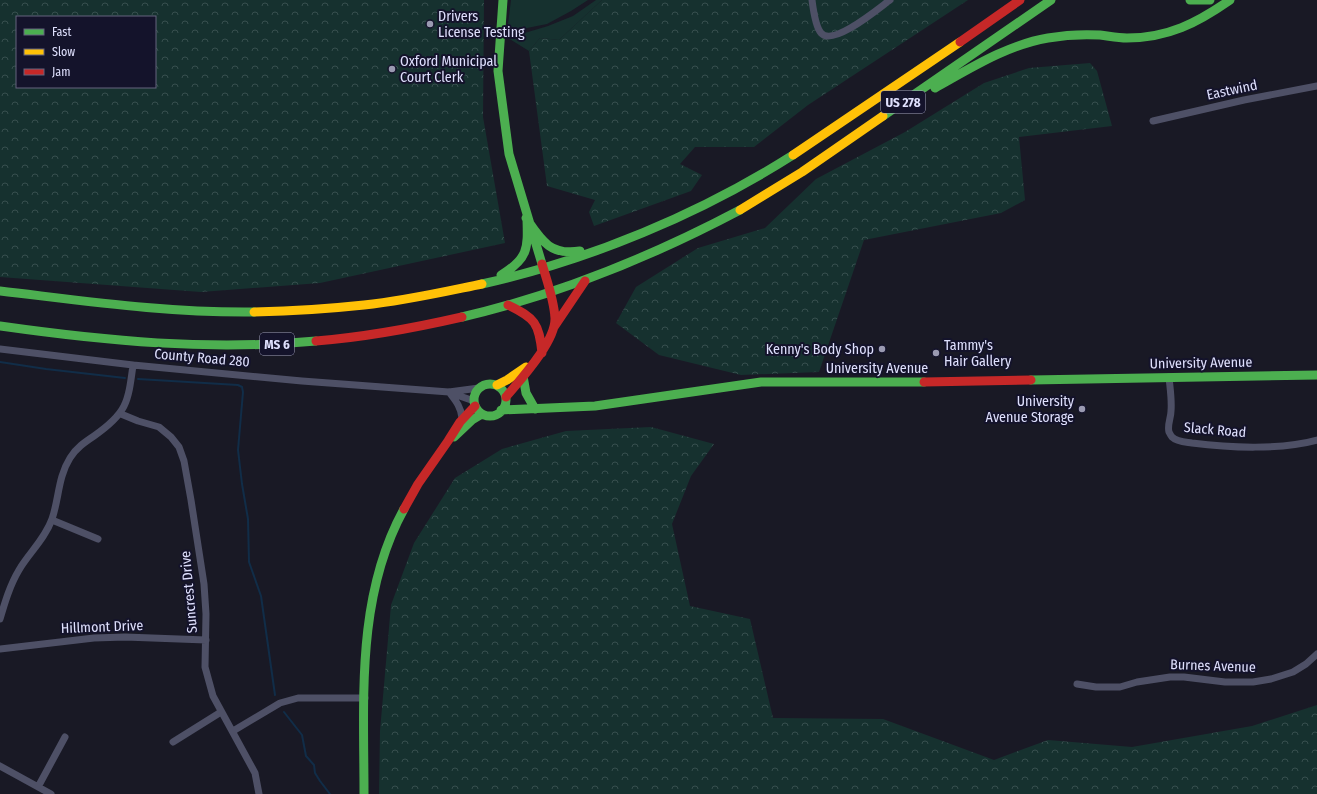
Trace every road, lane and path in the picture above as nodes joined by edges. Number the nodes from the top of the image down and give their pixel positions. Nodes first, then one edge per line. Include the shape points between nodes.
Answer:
1 (503, 0) edge
2 (812, 0) edge
3 (890, 0) edge
4 (1020, 0) edge
5 (1051, 0) edge
6 (1190, 0) edge
7 (1210, 0) edge
8 (1230, 0) edge
9 (1317, 86) edge
10 (876, 121) junction
11 (1153, 121) dead end
12 (526, 218) junction
13 (612, 244) junction
14 (542, 268) junction
15 (585, 281) junction
16 (484, 284) junction
17 (0, 291) edge
18 (550, 293) junction
19 (508, 305) junction
20 (0, 326) edge
21 (554, 327) junction
22 (0, 348) edge
23 (542, 353) junction
24 (532, 363) junction
25 (133, 365) junction
26 (523, 376) junction
27 (1317, 376) edge
28 (1170, 377) junction
29 (497, 385) junction
30 (479, 388) junction
31 (449, 392) junction
32 (506, 399) junction
33 (474, 404) junction
34 (535, 409) junction
35 (501, 410) junction
36 (121, 414) junction
37 (482, 414) junction
38 (462, 418) junction
39 (1317, 440) edge
40 (447, 443) junction
41 (52, 520) junction
42 (98, 539) dead end
43 (0, 619) edge
44 (206, 640) junction
45 (0, 649) edge
46 (1317, 654) edge
47 (1077, 684) dead end
48 (365, 698) junction
49 (221, 712) junction
50 (233, 731) junction
51 (65, 737) dead end
52 (173, 742) dead end
53 (0, 766) edge
54 (38, 786) junction
55 (51, 794) edge
56 (259, 794) edge
57 (364, 794) edge

1 - 12 main road via 498,71 509,154
2 - 3 street via 820,32 830,37 846,31
4 - 13 main road, US 278 via 864,108 756,177 698,208
5 - 10 main road, US 278
6 - 7 main road
8 - 10 main road via 1196,22 1174,32 1125,38 1071,35 1042,39 1011,48
9 - 11 street, Eastwind
10 - 15 main road, US 278 via 754,202 689,237
12 - 13 main road via 541,241 563,252 573,253
12 - 14 main road
12 - 16 main road via 528,246 523,259 513,269
13 - 14 main road, US 278
14 - 16 main road, MS 6
14 - 18 main road
15 - 18 main road, US 278
15 - 21 main road
16 - 17 main road, MS 6 via 412,299 268,313 182,311
18 - 19 main road, MS 6
18 - 21 main road via 555,318
19 - 20 main road, MS 6 via 456,319 385,333 286,344 153,344
19 - 23 main road via 533,320 541,336
21 - 23 main road
22 - 25 street, County Road 280
23 - 24 main road
24 - 26 main road
24 - 29 main road
25 - 31 street, County Road 280
25 - 36 street via 130,394
26 - 32 main road
26 - 34 main road via 527,398
27 - 28 main road, University Avenue
28 - 34 main road, University Avenue via 761,382 595,406
28 - 39 street, Slack Road via 1169,432 1173,439 1205,445 1234,446 1272,446
29 - 30 main road via 487,384
29 - 32 main road
30 - 31 street
30 - 33 main road via 474,397
31 - 33 street
31 - 38 street via 458,402
32 - 34 main road, University Avenue
32 - 35 main road
33 - 37 main road
33 - 38 main road
34 - 35 main road, University Avenue
35 - 37 main road via 492,415
36 - 41 street via 80,446 70,458 62,474
36 - 44 street, Suncrest Drive via 159,426 179,447 186,470 204,584
37 - 40 main road
38 - 40 main road
40 - 48 main road via 408,501 394,527 383,558 368,630
41 - 42 street
41 - 43 street via 10,587
44 - 45 street, Hillmont Drive via 94,638
44 - 49 street, Suncrest Drive via 205,667 213,696
46 - 47 street, Burnes Avenue via 1293,672 1253,682 1170,677 1120,687
48 - 50 street via 294,699 280,703
48 - 57 main road
49 - 50 street, Suncrest Drive
49 - 52 street
50 - 56 street, Suncrest Drive via 255,773
51 - 54 street
53 - 54 street
54 - 55 street

